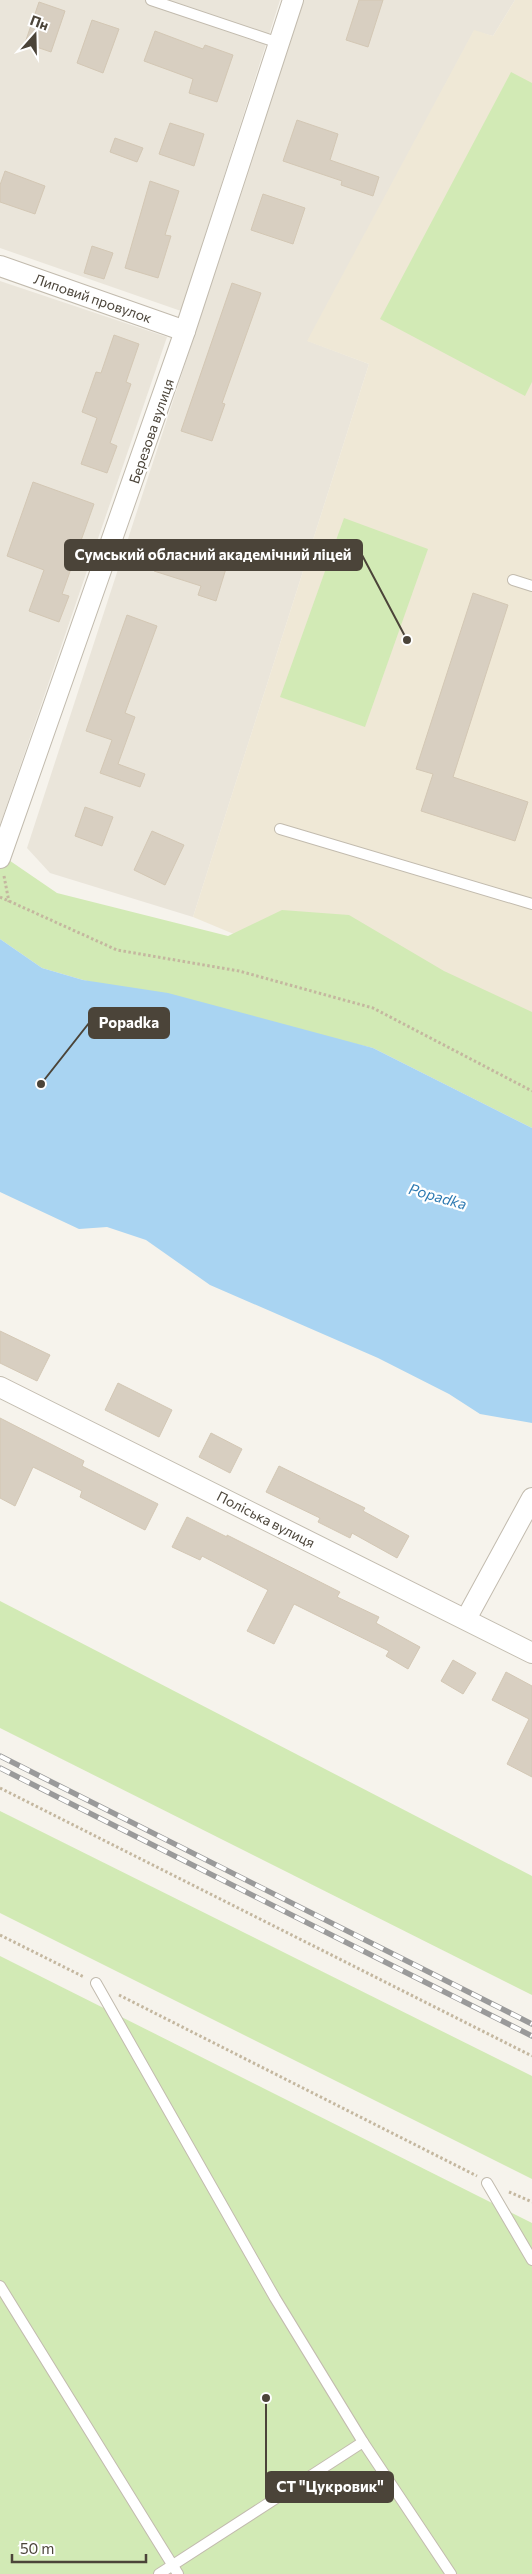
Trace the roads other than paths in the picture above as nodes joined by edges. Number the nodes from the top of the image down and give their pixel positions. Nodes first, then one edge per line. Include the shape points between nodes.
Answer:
1 (151, 0) edge
2 (292, 0) edge
3 (279, 43) junction
4 (0, 266) edge
5 (186, 331) junction
6 (514, 580) dead end
7 (532, 586) edge
8 (280, 829) dead end
9 (1, 859) edge
10 (532, 904) edge
11 (0, 1387) edge
12 (532, 1498) edge
13 (466, 1619) junction
14 (532, 1653) edge
15 (96, 1983) road end
16 (488, 2183) road end
17 (532, 2260) edge
18 (0, 2286) edge
19 (363, 2442) junction
20 (176, 2570) edge
21 (159, 2574) edge
22 (451, 2574) edge

1 - 3 lane
2 - 3 street, Березова вулиця
3 - 5 street, Березова вулиця
4 - 5 street, Липовий провулок
5 - 9 street, Березова вулиця
6 - 7 lane
8 - 10 lane
11 - 13 street, Поліська вулиця
12 - 13 street
13 - 14 street, Поліська вулиця
15 - 19 lane via 275,2298
16 - 17 lane
18 - 20 lane
19 - 20 lane
19 - 22 lane
20 - 21 lane

